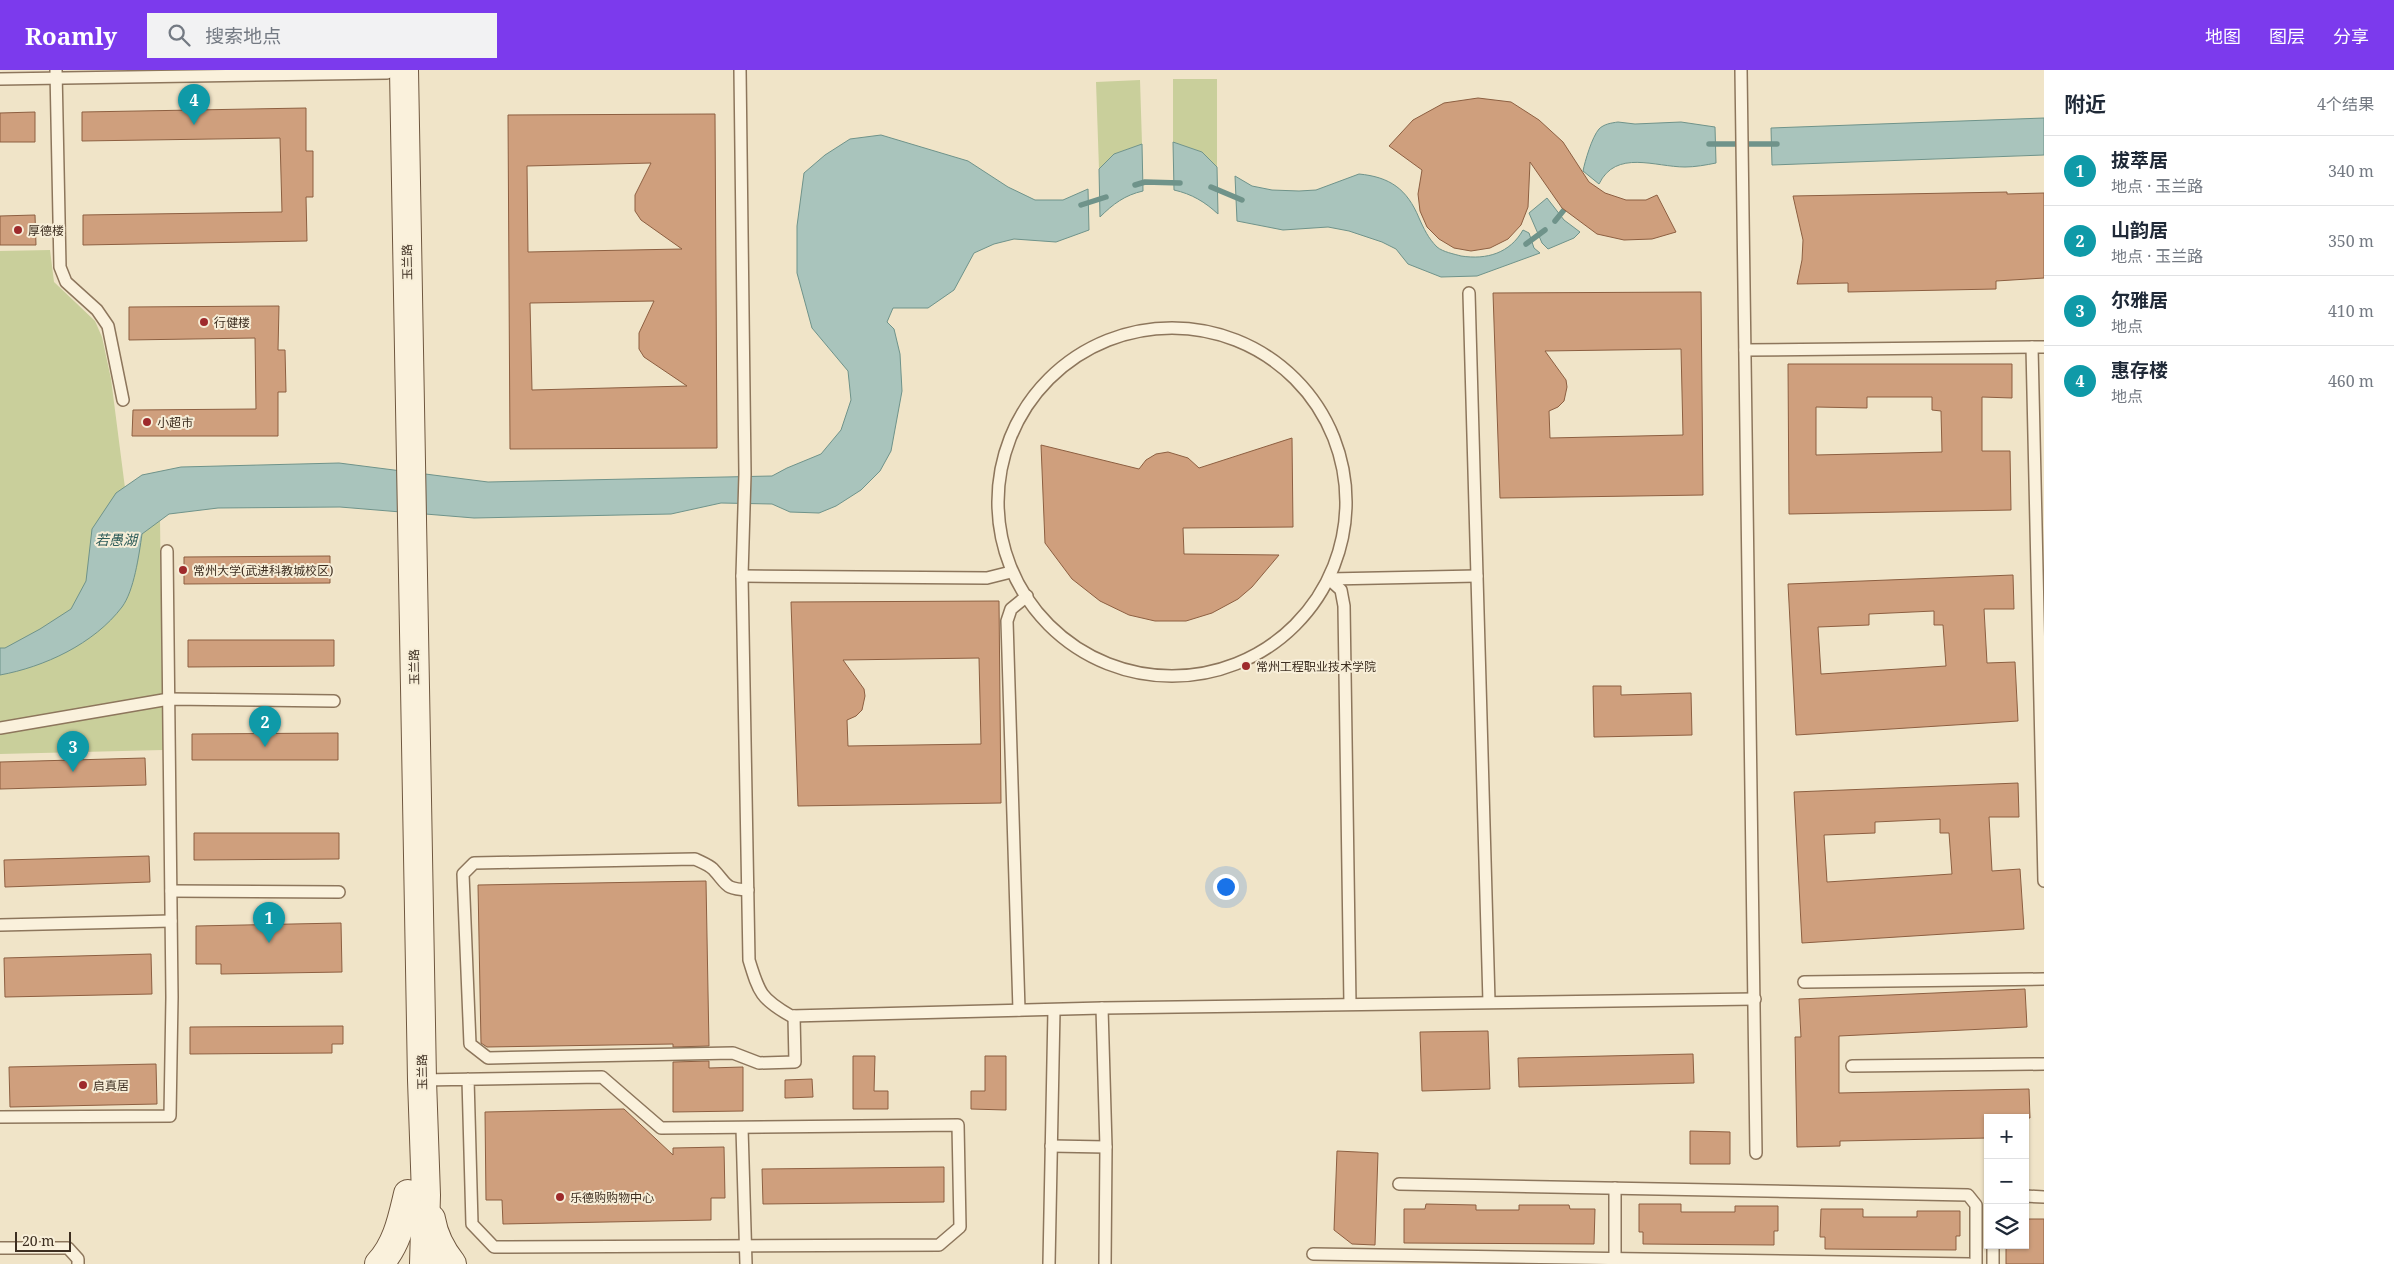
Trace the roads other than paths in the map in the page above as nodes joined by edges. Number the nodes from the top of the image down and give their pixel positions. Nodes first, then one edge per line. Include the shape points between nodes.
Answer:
1 (740, 70) edge
2 (1741, 70) edge
3 (392, 71) edge
4 (56, 74) edge
5 (0, 79) edge
6 (1470, 293) dead end
7 (2032, 347) junction
8 (2044, 347) edge
9 (1745, 350) junction
10 (123, 400) dead end
11 (403, 521) junction
12 (167, 552) dead end
13 (1011, 572) junction
14 (742, 576) junction
15 (1477, 576) junction
16 (1329, 579) junction
17 (1027, 596) junction
18 (169, 699) junction
19 (334, 701) dead end
20 (0, 728) edge
21 (2044, 881) edge
22 (748, 890) junction
23 (171, 891) junction
24 (339, 892) dead end
25 (171, 921) junction
26 (0, 925) edge
27 (2044, 979) edge
28 (1804, 982) dead end
29 (1755, 998) junction
30 (1489, 1002) junction
31 (1350, 1004) junction
32 (1102, 1008) junction
33 (1019, 1010) junction
34 (1054, 1010) junction
35 (794, 1016) junction
36 (2044, 1064) edge
37 (1852, 1066) dead end
38 (468, 1079) junction
39 (422, 1080) junction
40 (0, 1117) edge
41 (742, 1128) junction
42 (1051, 1146) junction
43 (1106, 1147) junction
44 (1756, 1152) dead end
45 (1399, 1184) dead end
46 (1616, 1188) junction
47 (417, 1194) junction
48 (2029, 1196) edge
49 (2044, 1197) edge
50 (746, 1247) junction
51 (0, 1248) edge
52 (1993, 1249) edge
53 (1313, 1254) dead end
54 (1614, 1259) junction
55 (1777, 1262) edge
56 (78, 1264) edge
57 (379, 1264) edge
58 (408, 1264) edge
59 (424, 1264) edge
60 (452, 1264) edge
61 (746, 1264) edge
62 (1049, 1264) edge
63 (1105, 1264) edge
64 (1969, 1264) edge
65 (1976, 1264) edge
66 (1993, 1264) edge

1 - 14 lane via 745,474
2 - 9 lane
3 - 4 lane
3 - 11 street, 玉兰路
4 - 5 lane
4 - 10 lane via 60,267 66,282 97,310 108,326
6 - 15 lane
7 - 8 lane
7 - 9 lane
7 - 21 lane
9 - 29 lane
11 - 39 street, 玉兰路
11 - 47 street, 玉兰路
12 - 18 lane
13 - 14 lane via 986,578
13 - 16 lane via 997,517 1001,460 1024,408 1062,366 1111,337 1169,327 1227,335 1279,363 1319,405 1342,459 1347,517
13 - 17 lane
14 - 22 lane
15 - 16 lane
15 - 30 lane
16 - 17 lane via 1300,622 1253,657 1198,675 1141,674 1087,655 1043,620
16 - 31 lane via 1341,590 1344,606
17 - 33 lane via 1011,609 1007,621
18 - 19 lane
18 - 20 lane
18 - 23 lane
22 - 35 lane via 749,960 757,987 769,1004
22 - 35 lane via 732,889 719,879 712,868 695,859 474,863 463,874 470,1044 488,1058 733,1053 759,1063 795,1062
23 - 24 lane
23 - 25 lane
25 - 26 lane
25 - 40 lane via 170,1116
27 - 28 lane
29 - 30 lane
29 - 44 lane
30 - 31 lane
31 - 32 lane
32 - 34 lane
32 - 43 lane
33 - 34 lane
33 - 35 lane
34 - 42 lane
36 - 37 lane
38 - 39 lane
38 - 41 lane via 602,1078 661,1128
38 - 50 lane via 472,1224 494,1247
39 - 47 street, 玉兰路
41 - 50 lane
41 - 50 lane via 958,1125 960,1227 939,1245
42 - 43 lane
42 - 62 lane
43 - 63 lane
45 - 46 lane
46 - 54 lane
46 - 65 lane via 1968,1195 1976,1205
47 - 57 street
47 - 58 street, 玉兰路
47 - 59 street, 玉兰路
47 - 60 street via 442,1250
48 - 49 lane
50 - 61 lane
51 - 56 lane via 68,1248 78,1259
52 - 66 lane
53 - 54 lane
54 - 55 lane
55 - 64 lane

